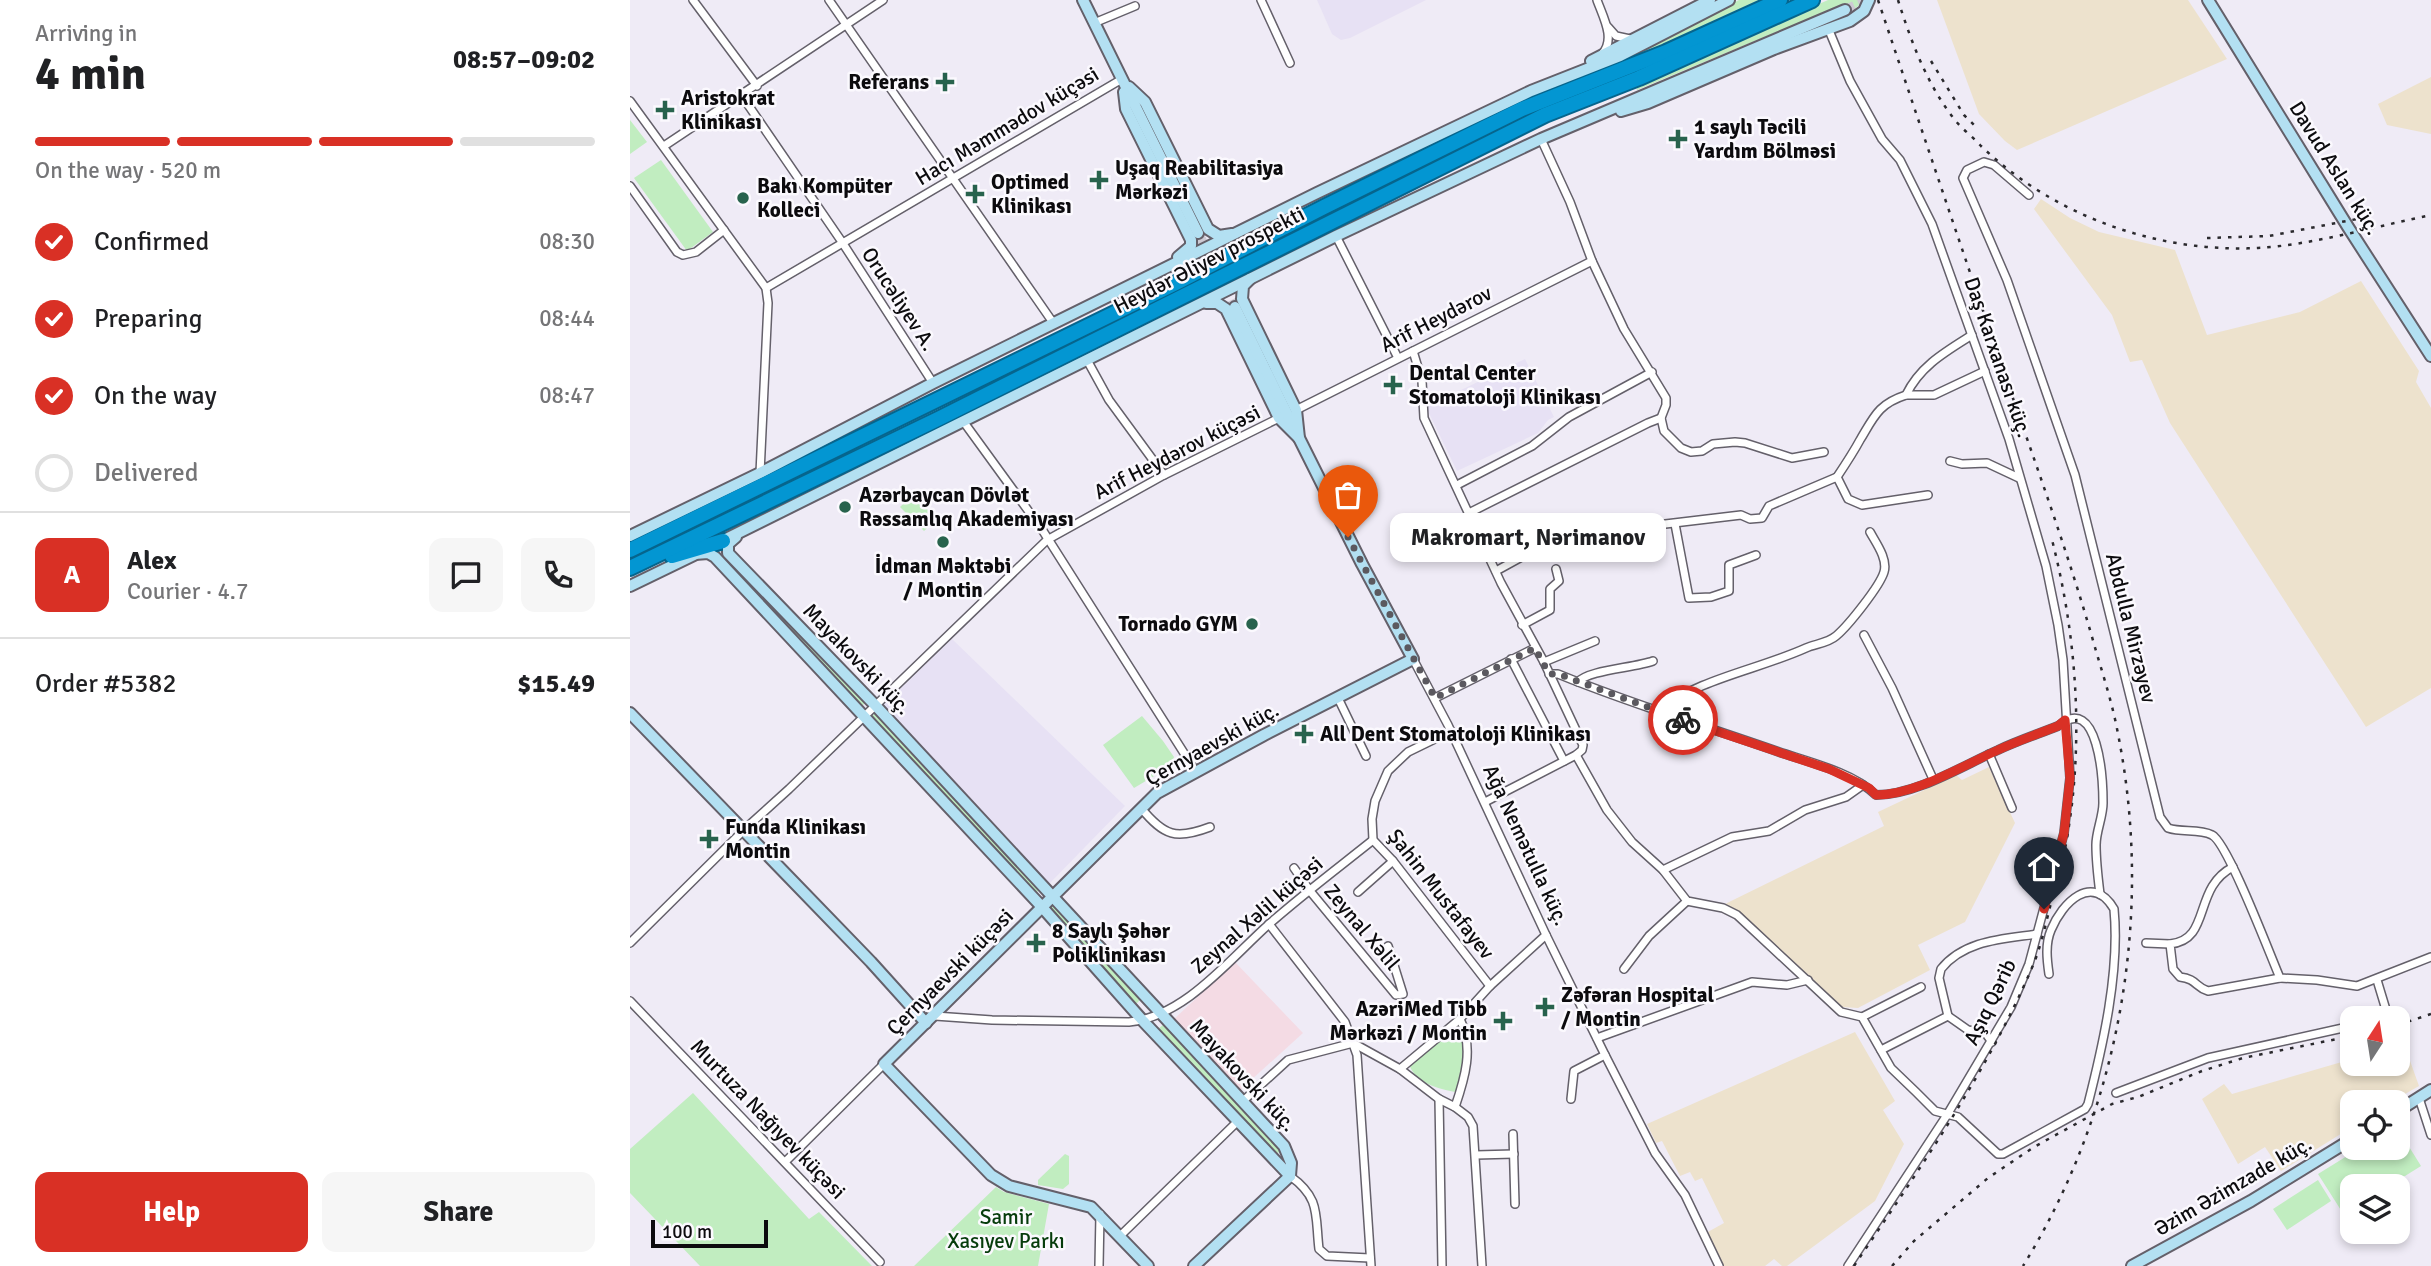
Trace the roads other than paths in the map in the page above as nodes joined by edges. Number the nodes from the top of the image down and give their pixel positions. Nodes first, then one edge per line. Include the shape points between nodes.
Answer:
1 (693, 0) edge
2 (829, 0) edge
3 (883, 0) edge
4 (1083, 0) edge
5 (1261, 0) edge
6 (1597, 0) edge
7 (1710, 0) edge
8 (1730, 0) edge
9 (1780, 0) edge
10 (1812, 0) edge
11 (1869, 0) edge
12 (2208, 0) edge
13 (1135, 6) dead end
14 (1845, 10) tunnel mouth
15 (1094, 23) junction
16 (1606, 23) junction
17 (847, 24) junction
18 (1828, 28) junction
19 (1638, 38) junction
20 (1599, 57) junction
21 (1290, 63) dead end
22 (1124, 84) junction
23 (757, 86) junction
24 (1531, 91) junction
25 (742, 96) junction
26 (630, 101) edge
27 (1565, 128) junction
28 (1541, 139) junction
29 (664, 146) junction
30 (953, 179) junction
31 (630, 187) edge
32 (2029, 195) dead end
33 (724, 230) junction
34 (1245, 231) junction
35 (1198, 233) tunnel mouth
36 (1336, 236) junction
37 (842, 242) junction
38 (1592, 261) junction
39 (1156, 273) junction
40 (1250, 279) junction
41 (765, 288) junction
42 (1201, 303) junction
43 (1234, 307) tunnel mouth
44 (1054, 324) junction
45 (1972, 335) junction
46 (1413, 351) junction
47 (2431, 356) edge
48 (1398, 358) junction
49 (1087, 360) junction
50 (1985, 371) junction
51 (1652, 372) junction
52 (933, 383) junction
53 (1906, 395) junction
54 (1296, 411) junction
55 (1279, 418) junction
56 (1661, 418) junction
57 (963, 421) junction
58 (1299, 438) junction
59 (1824, 452) dead end
60 (1950, 461) dead end
61 (760, 473) junction
62 (1164, 475) junction
63 (1837, 477) junction
64 (2019, 478) junction
65 (1457, 485) junction
66 (1928, 495) dead end
67 (1469, 513) junction
68 (1675, 524) junction
69 (746, 529) junction
70 (1870, 532) dead end
71 (631, 534) edge
72 (1047, 540) junction
73 (723, 541) junction
74 (630, 550) edge
75 (695, 554) junction
76 (1756, 555) dead end
77 (630, 568) edge
78 (1556, 569) dead end
79 (1496, 571) junction
80 (630, 586) edge
81 (1522, 625) junction
82 (1864, 635) dead end
83 (1595, 641) dead end
84 (1535, 648) junction
85 (1413, 659) junction
86 (1511, 659) junction
87 (1653, 661) dead end
88 (1544, 662) junction
89 (1549, 674) junction
90 (1578, 682) junction
91 (1338, 698) junction
92 (1435, 698) junction
93 (875, 705) junction
94 (1657, 711) junction
95 (630, 713) edge
96 (864, 716) junction
97 (2065, 720) junction
98 (1451, 731) junction
99 (1989, 754) junction
100 (1576, 755) junction
101 (1366, 756) dead end
102 (1564, 761) junction
103 (1196, 772) junction
104 (1933, 779) junction
105 (1863, 785) junction
106 (1485, 802) junction
107 (1141, 808) junction
108 (2012, 808) dead end
109 (1210, 827) dead end
110 (743, 831) junction
111 (1373, 840) junction
112 (1393, 861) junction
113 (1294, 867) dead end
114 (2233, 867) junction
115 (1662, 870) junction
116 (1310, 891) junction
117 (1358, 892) dead end
118 (2100, 894) junction
119 (1054, 896) junction
120 (1687, 901) junction
121 (1042, 907) junction
122 (1269, 924) junction
123 (2037, 934) junction
124 (1546, 935) junction
125 (630, 943) edge
126 (2146, 943) dead end
127 (2170, 944) junction
128 (1388, 946) dead end
129 (2431, 957) edge
130 (1624, 970) dead end
131 (2049, 974) dead end
132 (2280, 978) junction
133 (1808, 980) junction
134 (2376, 980) junction
135 (1490, 986) junction
136 (1921, 987) dead end
137 (630, 1001) edge
138 (2385, 1006) edge
139 (1161, 1014) junction
140 (1948, 1016) junction
141 (1862, 1017) junction
142 (930, 1020) junction
143 (1460, 1020) junction
144 (1143, 1021) junction
145 (2340, 1029) edge
146 (1597, 1038) junction
147 (1992, 1042) junction
148 (1353, 1043) junction
149 (1881, 1050) junction
150 (1605, 1055) junction
151 (884, 1064) junction
152 (1400, 1069) junction
153 (2431, 1090) edge
154 (2116, 1093) dead end
155 (2419, 1098) junction
156 (1439, 1099) junction
157 (1571, 1099) dead end
158 (1243, 1101) junction
159 (2410, 1104) edge
160 (1455, 1107) junction
161 (1947, 1115) junction
162 (1238, 1121) junction
163 (1513, 1134) dead end
164 (2431, 1135) edge
165 (2340, 1146) edge
166 (1514, 1154) junction
167 (1476, 1155) junction
168 (785, 1163) junction
169 (1290, 1176) junction
170 (1516, 1204) dead end
171 (1100, 1214) junction
172 (1120, 1236) junction
173 (880, 1262) dead end
174 (1370, 1262) edge
175 (1099, 1266) edge
176 (1148, 1266) edge
177 (1194, 1266) edge
178 (1442, 1266) edge
179 (1482, 1266) edge
180 (1719, 1266) edge
181 (1848, 1266) edge
182 (2132, 1266) edge

1 - 23 street
2 - 17 street
3 - 17 street
4 - 15 street
5 - 21 street
6 - 16 street
7 - 19 street
8 - 24 street via 1620,56
9 - 74 highway, Heydər Əliyev prospekti via 1522,109
10 - 77 highway, Heydər Əliyev prospekti via 1536,119
11 - 18 street via 1860,15
12 - 47 street, Davud Aslan küç.
13 - 15 street
14 - 27 street
15 - 22 street
16 - 19 street via 1621,39
16 - 20 street via 1608,45
17 - 23 street
17 - 30 street
18 - 27 street via 1648,103
18 - 45 street, Daş Karxanası küç. via 1850,81 1882,139 1900,160 1929,218
19 - 20 street
20 - 24 street
22 - 30 street, Hacı Məmmədov küçəsi
22 - 34 street via 1145,102 1209,231 1219,236
22 - 35 street
22 - 39 street via 1126,109 1191,240 1188,249
23 - 25 street
24 - 34 street
25 - 29 street
25 - 37 street, Orucəliyev A.
26 - 29 street
27 - 28 street
28 - 36 street
28 - 38 street
29 - 33 street
30 - 37 street, Hacı Məmmədov küçəsi
30 - 44 street
31 - 33 street via 683,255 696,252
32 - 114 street, Abdulla Mirzəyev via 1984,162 1967,170 1963,178 2007,280 2075,475 2160,817 2168,828 2213,835
33 - 41 street
34 - 39 street
36 - 40 street
36 - 48 street
37 - 41 street, Hacı Məmmədov küçəsi
37 - 52 street, Orucəliyev A.
38 - 46 street, Arif Heydərov
38 - 51 street via 1624,329
39 - 44 street
40 - 42 street
40 - 54 street, Ağa Nemətulla küç. via 1243,286 1242,299
41 - 61 street
42 - 49 street
42 - 55 street, Ağa Nemətulla küç. via 1217,303 1226,309
43 - 58 street
44 - 52 street
45 - 50 street, Daş Karxanası küç.
45 - 53 street via 1924,368
46 - 48 street, Arif Heydərov
46 - 65 street via 1422,381 1424,418
48 - 54 street, Arif Heydərov
49 - 57 street
49 - 62 street via 1107,397
50 - 53 street via 1934,395
50 - 64 street, Daş Karxanası küç.
51 - 56 street via 1666,398
51 - 65 street via 1569,417 1532,446
52 - 61 street
53 - 63 street via 1875,415
54 - 58 street, Ağa Nemətulla küç.
55 - 58 street, Ağa Nemətulla küç.
55 - 62 street, Arif Heydərov küçəsi
56 - 59 street via 1664,431 1691,452 1735,442 1792,458
56 - 67 street
57 - 69 street
57 - 72 street
58 - 85 street, Ağa Nemətulla küç.
60 - 64 street via 1993,465
61 - 71 street
62 - 72 street, Arif Heydərov küçəsi
63 - 66 street via 1849,499 1863,505
63 - 68 street via 1769,506 1762,518 1741,515
64 - 97 street, Daş Karxanası küç. via 2046,566 2058,625
65 - 67 street
67 - 79 street
68 - 76 street via 1689,598 1729,591 1729,565
68 - 79 street via 1573,535 1547,543
69 - 73 street
69 - 93 street, Mayakovski küç. via 727,544 728,552
70 - 94 street via 1883,555 1885,570 1867,601 1836,636 1727,676
72 - 93 street, Arif Heydərov küçəsi
72 - 103 street
73 - 75 street
73 - 77 highway
75 - 80 street
75 - 96 street, Mayakovski küç. via 715,557
78 - 81 street via 1559,582 1550,589 1551,608
79 - 81 street
81 - 84 street
82 - 104 street
83 - 88 street
84 - 86 street
84 - 88 street
85 - 91 street, Çernyaevski küç.
85 - 92 street, Ağa Nemətulla küç.
86 - 92 street
86 - 102 street
87 - 90 street via 1586,676
88 - 89 street
89 - 90 street
89 - 100 street via 1582,742
90 - 94 street
91 - 101 street
91 - 103 street, Çernyaevski küç.
92 - 98 street, Ağa Nemətulla küç.
93 - 96 street, Arif Heydərov küçəsi
93 - 119 street, Mayakovski küç.
94 - 105 street via 1829,769
95 - 110 street
96 - 110 street, Arif Heydərov küçəsi
96 - 121 street, Mayakovski küç.
97 - 99 street
97 - 118 street via 2088,724 2096,742 2103,803 2096,847
97 - 123 street, Aşıq Qərib via 2070,778 2064,833
98 - 106 street, Ağa Nemətulla küç.
98 - 111 street, Şahin Mustafayev via 1400,757 1383,780 1372,819
99 - 104 street
99 - 108 street
100 - 102 street
100 - 115 street via 1606,810
102 - 106 street
103 - 107 street, Çernyaevski küç. via 1157,793
104 - 105 street via 1900,792 1876,795
105 - 115 street via 1769,831 1732,837
106 - 124 street, Ağa Nemətulla küç.
107 - 109 street via 1164,832 1185,835
107 - 119 street, Çernyaevski küç.
110 - 125 street, Arif Heydərov küçəsi
110 - 142 street
111 - 112 street, Şahin Mustafayev
111 - 116 street, Zeynal Xəlil küçəsi
112 - 117 street
112 - 135 street, Şahin Mustafayev
113 - 116 street, Zeynal Xəlil
114 - 127 street via 2216,880 2206,897 2195,932 2182,943
114 - 132 street, Abdulla Mirzəyev
115 - 120 street
116 - 122 street, Zeynal Xəlil küçəsi
116 - 128 street, Zeynal Xəlil via 1396,995 1401,995
118 - 131 street via 2087,891 2075,896 2050,931
118 - 161 street via 2114,909 2112,988 2085,1109 2003,1154 1958,1117
119 - 121 street, Çernyaevski küç.
119 - 139 street, Mayakovski küç.
120 - 130 street via 1649,936
120 - 133 street via 1737,915
121 - 142 street, Çernyaevski küçəsi
121 - 144 street, Mayakovski küç.
122 - 139 street, Zeynal Xəlil küçəsi via 1189,998
122 - 148 street via 1345,1021
123 - 140 street via 1973,945 1945,963 1940,978
123 - 147 street, Aşıq Qərib via 2029,964
124 - 135 street
124 - 146 street, Ağa Nemətulla küç.
126 - 127 street
127 - 132 street via 2177,976 2194,980 2203,990
129 - 134 street
132 - 134 street via 2351,987
133 - 141 street via 1841,1012
133 - 146 street via 1787,985 1752,982
134 - 138 street
135 - 143 street
136 - 141 street
137 - 168 street, Murtuza Nağıyev küçəsi
139 - 144 street, Zeynal Xəlil küçəsi
139 - 158 street, Mayakovski küç.
140 - 147 street via 1968,1030 1986,1034
140 - 149 street
141 - 149 street
142 - 144 street
142 - 151 street, Çernyaevski küçəsi
143 - 152 street
143 - 160 street via 1468,1042 1466,1077
144 - 162 street, Mayakovski küç.
145 - 154 street via 2208,1058
146 - 150 street, Ağa Nemətulla küç.
147 - 161 street, Aşıq Qərib
148 - 152 street
148 - 158 street via 1288,1060
148 - 174 street
149 - 161 street via 1891,1068 1916,1093 1935,1111
150 - 157 street via 1574,1071
150 - 180 street, Ağa Nemətulla küç. via 1656,1153 1685,1195
151 - 168 street
151 - 171 street via 991,1175 1009,1186 1083,1204
152 - 156 street
153 - 155 street
155 - 159 street
155 - 164 street
156 - 160 street
156 - 178 street
158 - 169 street, Mayakovski küç. via 1283,1146 1291,1163
160 - 167 street via 1474,1126
161 - 181 street, Aşıq Qərib
162 - 169 street, Mayakovski küç.
162 - 172 street
163 - 166 street
165 - 182 street, Əzim Əzimzade küç.
166 - 167 street
166 - 170 street
167 - 179 street
168 - 173 street, Murtuza Nağıyev küçəsi
169 - 174 street via 1312,1198 1322,1254
169 - 177 street
171 - 172 street
171 - 175 street
172 - 176 street

